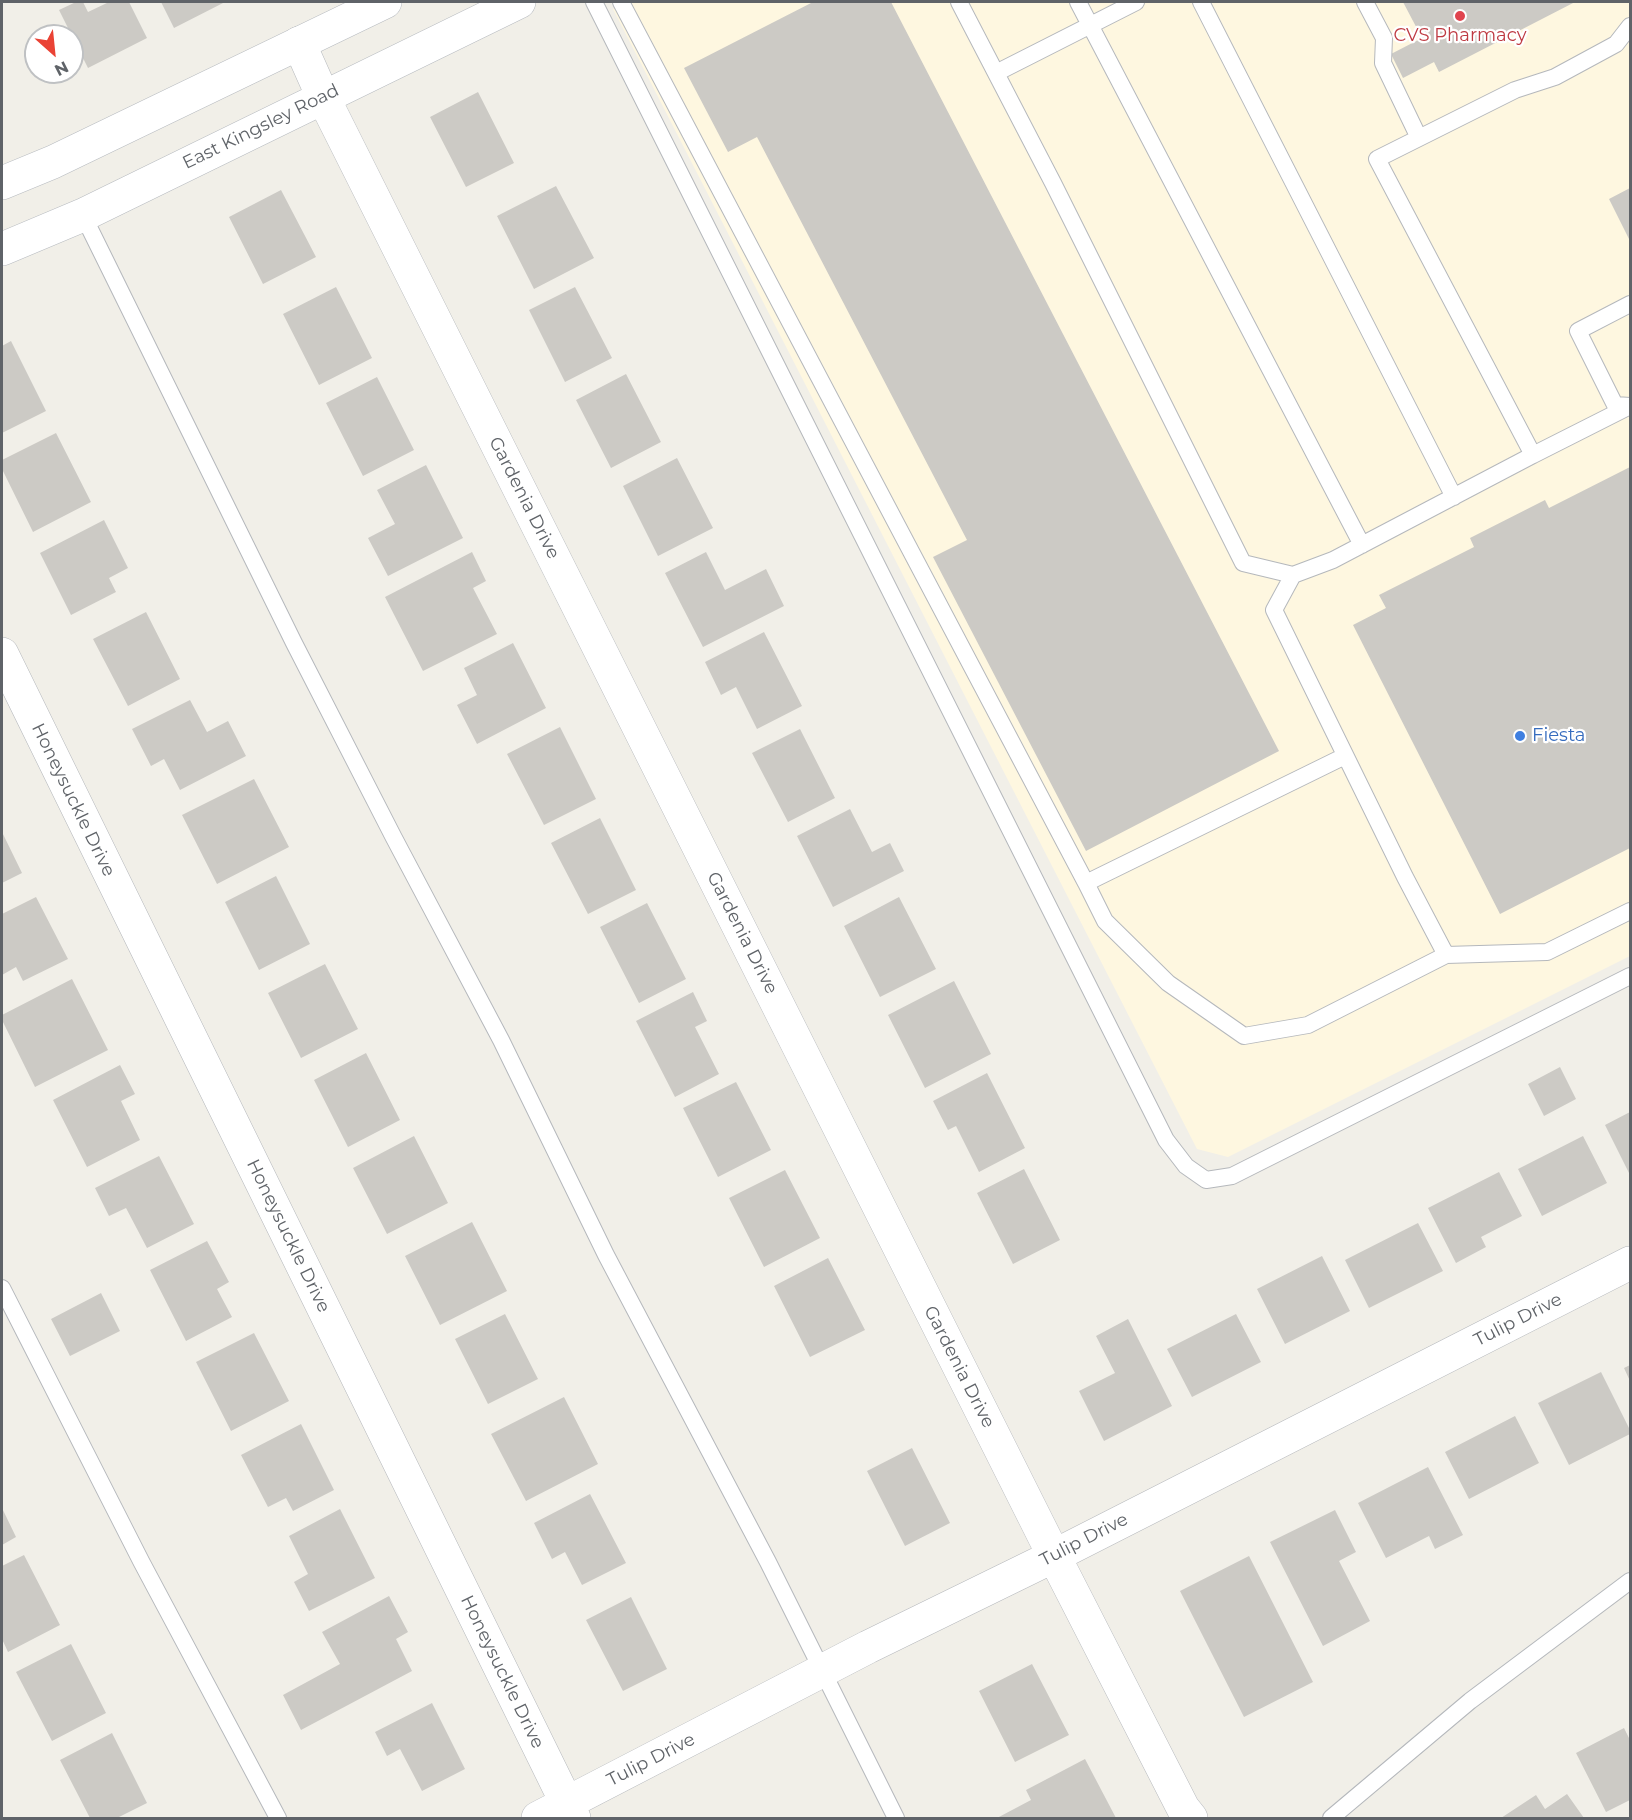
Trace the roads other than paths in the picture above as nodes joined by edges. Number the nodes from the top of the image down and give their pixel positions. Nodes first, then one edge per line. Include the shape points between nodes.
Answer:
1 (385, 2) edge
2 (519, 2) edge
3 (594, 2) edge
4 (621, 2) edge
5 (959, 2) edge
6 (1078, 2) edge
7 (1136, 2) edge
8 (1201, 2) edge
9 (1365, 2) edge
10 (1090, 25) junction
11 (1630, 26) edge
12 (299, 43) junction
13 (996, 73) junction
14 (322, 97) junction
15 (1419, 138) junction
16 (2, 183) edge
17 (83, 215) junction
18 (2, 249) edge
19 (1630, 304) edge
20 (1630, 406) edge
21 (1533, 455) junction
22 (1454, 497) junction
23 (1362, 545) junction
24 (1293, 575) junction
25 (2, 654) edge
26 (1346, 756) junction
27 (1086, 883) junction
28 (1630, 911) edge
29 (1446, 955) junction
30 (1630, 976) edge
31 (1630, 1263) edge
32 (2, 1288) edge
33 (1054, 1556) junction
34 (1630, 1581) edge
35 (823, 1671) junction
36 (560, 1814) edge
37 (278, 1818) edge
38 (896, 1818) edge
39 (1191, 1818) edge
40 (1331, 1818) edge

1 - 12 street
2 - 14 street, East Kingsley Road
3 - 30 lane via 1166,1140 1186,1166 1206,1180 1232,1176
4 - 27 lane
5 - 13 lane
6 - 10 lane
7 - 10 lane
8 - 22 lane
9 - 15 lane via 1384,38 1383,63
10 - 13 lane
10 - 23 lane
11 - 15 lane via 1617,44 1555,77 1515,90
12 - 14 street, Gardenia Drive
12 - 16 street
13 - 24 lane via 1243,563
14 - 17 street, East Kingsley Road
14 - 33 street, Gardenia Drive
15 - 21 lane via 1377,159
17 - 18 street, East Kingsley Road
17 - 35 lane via 294,643
19 - 20 lane via 1578,331 1615,405
20 - 21 lane
21 - 22 lane
22 - 23 lane
23 - 24 lane
24 - 26 lane via 1274,610
25 - 36 street, Honeysuckle Drive
26 - 27 lane
26 - 29 lane
27 - 29 lane via 1105,921 1167,983 1244,1036 1308,1025
28 - 29 lane via 1547,952
31 - 33 street, Tulip Drive
32 - 37 lane
33 - 35 street, Tulip Drive
33 - 39 street, Gardenia Drive
34 - 40 lane via 1470,1701
35 - 36 street, Tulip Drive
35 - 38 lane

